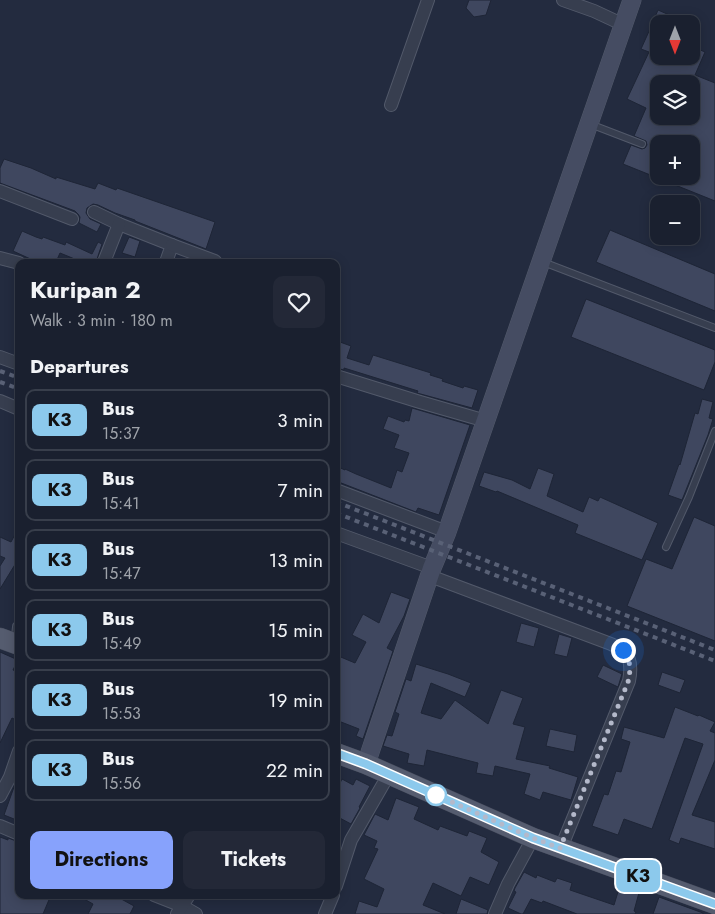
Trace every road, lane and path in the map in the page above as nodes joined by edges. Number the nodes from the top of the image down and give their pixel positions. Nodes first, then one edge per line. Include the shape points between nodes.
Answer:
1 (428, 0) edge
2 (563, 0) edge
3 (632, 0) edge
4 (624, 25) junction
5 (391, 105) dead end
6 (590, 123) junction
7 (642, 144) dead end
8 (0, 191) edge
9 (94, 212) dead end
10 (72, 219) dead end
11 (119, 224) junction
12 (172, 245) junction
13 (0, 258) edge
14 (105, 259) edge
15 (167, 259) edge
16 (210, 259) edge
17 (15, 262) edge
18 (542, 262) junction
19 (715, 328) edge
20 (0, 357) edge
21 (15, 363) edge
22 (340, 377) edge
23 (0, 401) edge
24 (15, 407) edge
25 (486, 421) junction
26 (715, 431) edge
27 (340, 492) edge
28 (447, 532) junction
29 (340, 535) edge
30 (666, 547) dead end
31 (431, 572) junction
32 (340, 754) edge
33 (15, 763) edge
34 (366, 764) junction
35 (389, 774) junction
36 (0, 796) edge
37 (0, 826) edge
38 (15, 832) edge
39 (533, 838) junction
40 (560, 848) junction
41 (340, 874) edge
42 (166, 899) edge
43 (331, 899) edge
44 (715, 904) edge
45 (183, 905) edge
46 (196, 914) edge
47 (325, 914) edge
48 (495, 914) edge

1 - 5 street
2 - 4 street
3 - 4 main road
4 - 6 main road
6 - 7 lane
6 - 18 main road
8 - 10 street
9 - 11 street
11 - 12 street
11 - 14 street
12 - 15 street
12 - 16 street
13 - 17 street
18 - 19 lane
18 - 25 main road
20 - 21 street
22 - 25 street
23 - 24 street
25 - 28 main road
26 - 30 lane
27 - 28 street
28 - 31 main road
29 - 31 street
31 - 34 main road
31 - 40 street via 611,644 623,650 629,658 628,682
32 - 34 main road
33 - 36 street
34 - 35 main road
35 - 39 main road
35 - 41 street via 351,840
37 - 38 street
39 - 40 main road
39 - 48 street
40 - 44 main road
42 - 45 street
43 - 47 street
45 - 46 street

